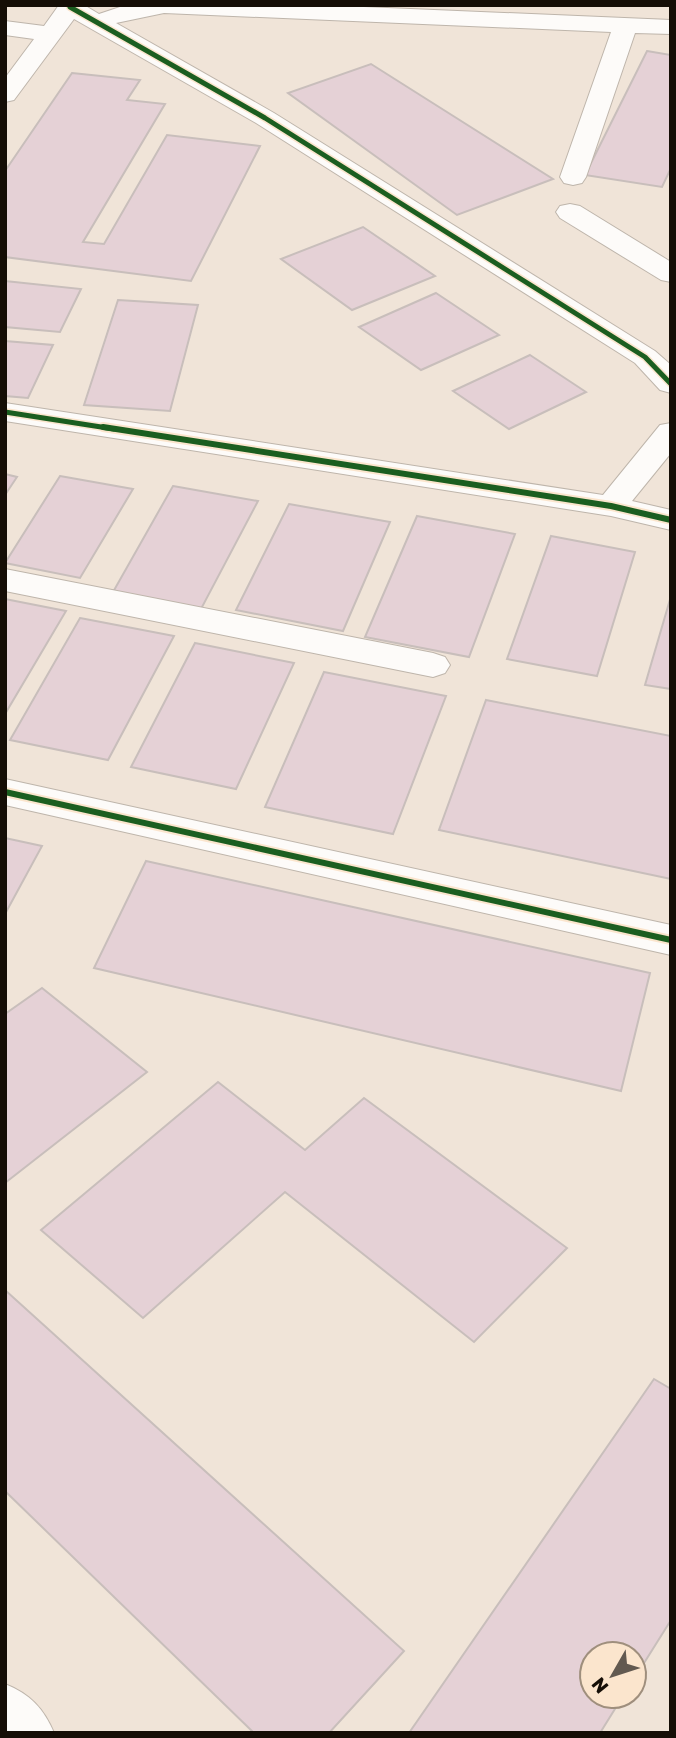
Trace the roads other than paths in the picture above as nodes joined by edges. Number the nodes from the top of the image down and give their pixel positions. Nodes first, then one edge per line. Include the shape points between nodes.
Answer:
1 (71, 6) edge
2 (96, 22) junction
3 (626, 24) junction
4 (5, 27) edge
5 (671, 27) edge
6 (51, 34) junction
7 (5, 95) edge
8 (573, 177) dead end
9 (570, 212) dead end
10 (671, 274) edge
11 (671, 384) edge
12 (5, 412) edge
13 (671, 432) edge
14 (611, 506) junction
15 (671, 520) edge
16 (5, 580) edge
17 (433, 665) dead end
18 (5, 792) edge
19 (671, 940) edge
20 (5, 1710) edge
21 (27, 1733) edge

1 - 2 street
1 - 6 street
2 - 3 street via 164,6
2 - 11 street via 253,111 645,356
3 - 5 street
3 - 8 street
4 - 6 street
6 - 7 street
9 - 10 street
12 - 14 street
13 - 14 street
14 - 15 street
16 - 17 street
18 - 19 street
20 - 21 street

